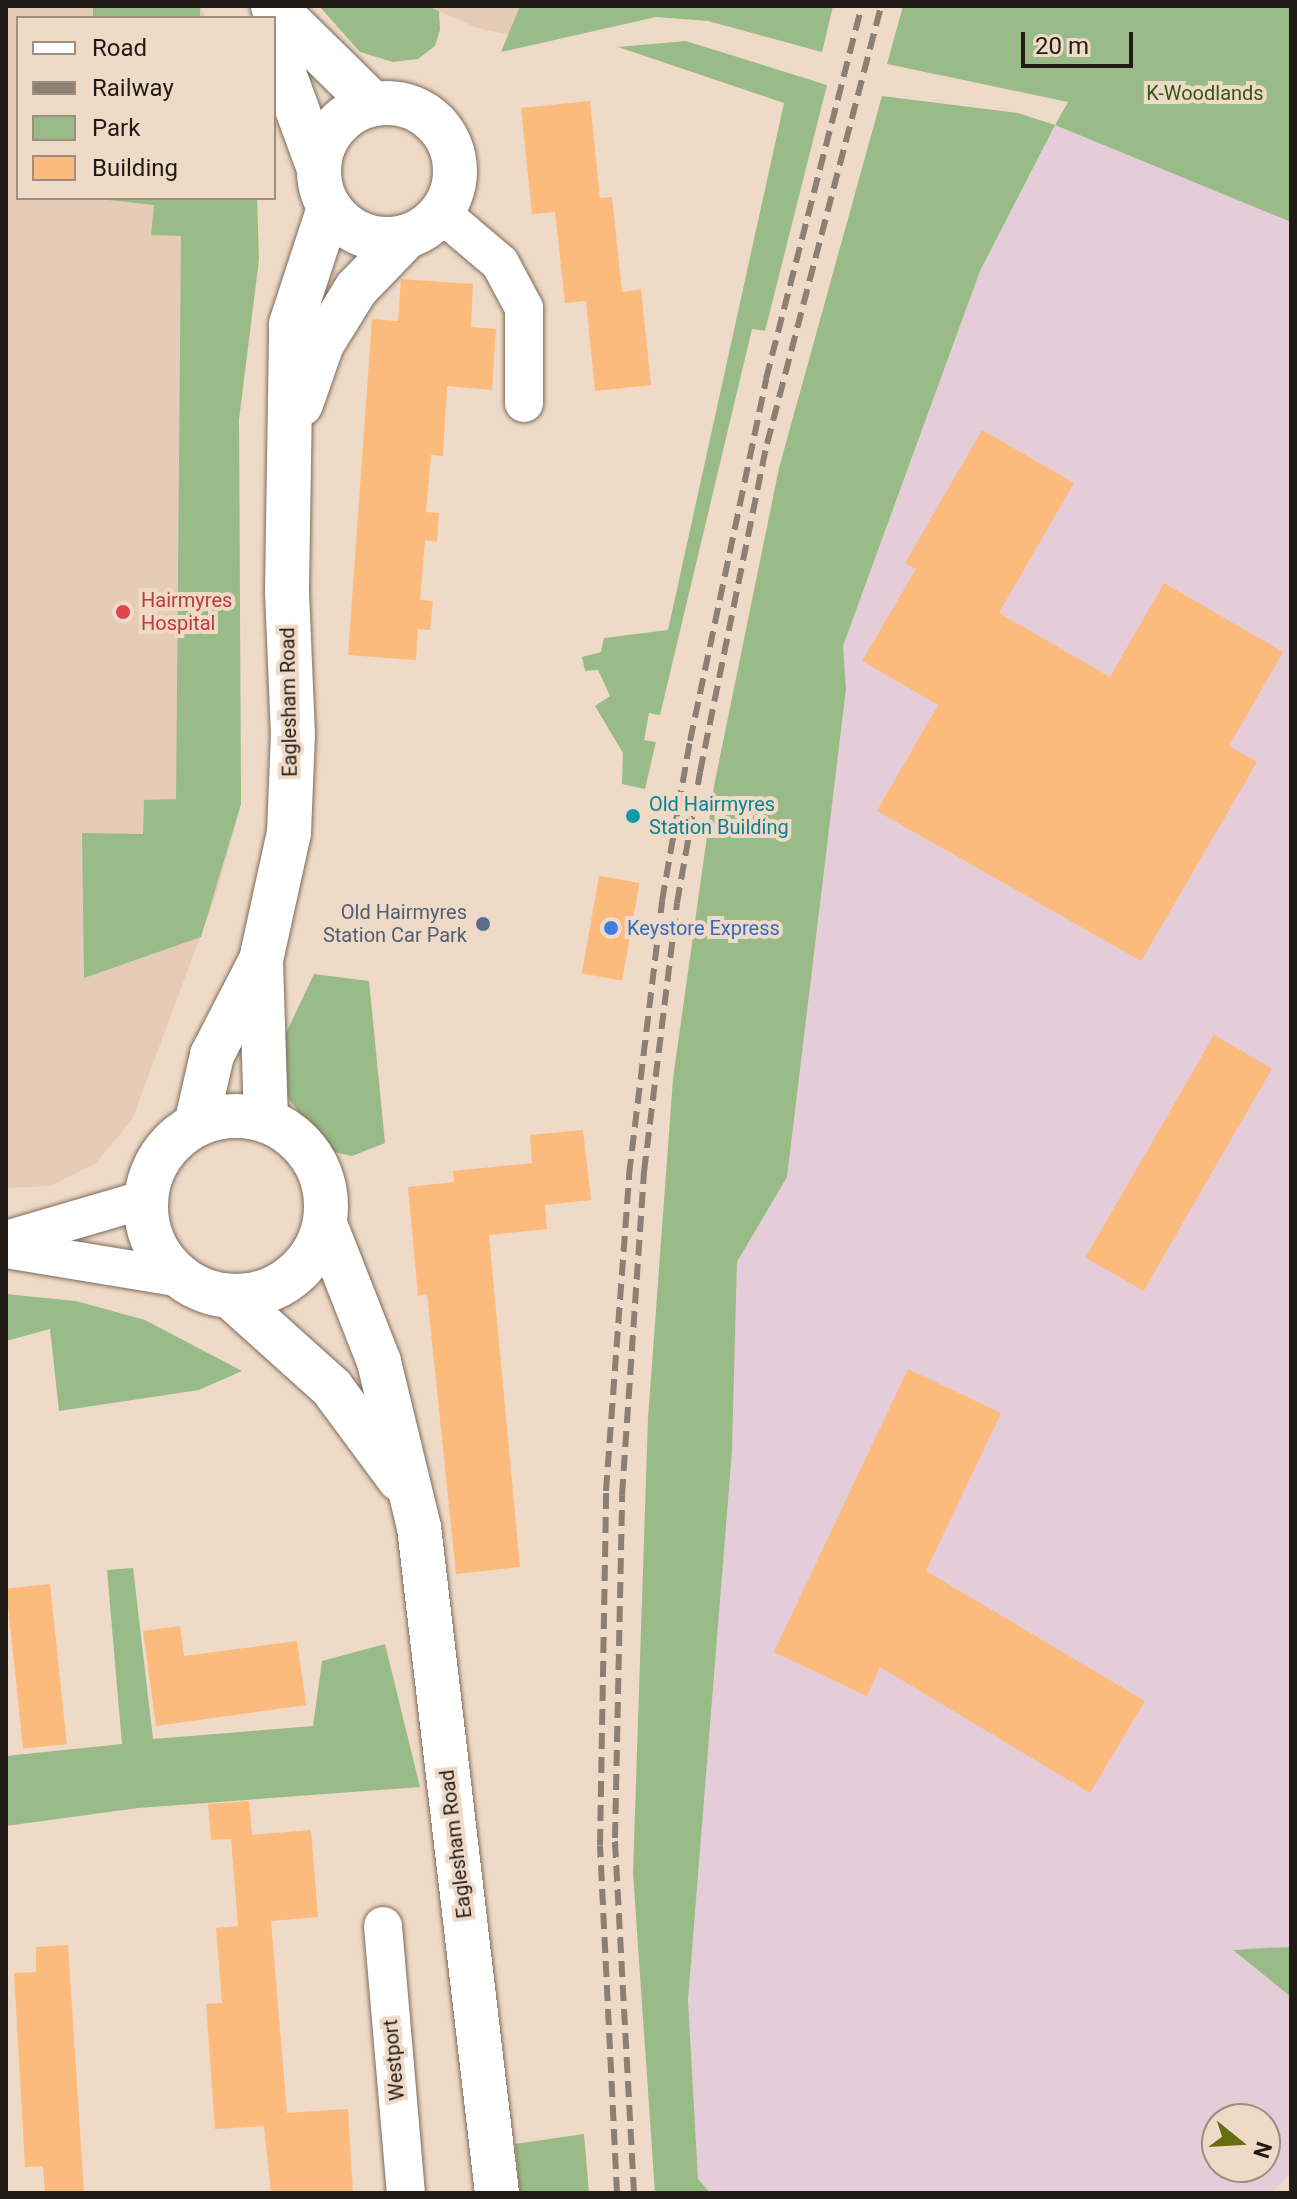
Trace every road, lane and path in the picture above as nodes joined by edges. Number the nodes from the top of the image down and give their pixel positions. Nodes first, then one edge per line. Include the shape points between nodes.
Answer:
1 (273, 6) edge
2 (276, 51) edge
3 (373, 104) junction
4 (318, 166) junction
5 (329, 208) junction
6 (441, 213) junction
7 (406, 237) junction
8 (524, 403) dead end
9 (288, 441) junction
10 (261, 960) junction
11 (266, 1120) junction
12 (196, 1125) junction
13 (146, 1199) junction
14 (325, 1224) junction
15 (6, 1240) edge
16 (6, 1249) edge
17 (182, 1278) junction
18 (231, 1297) junction
19 (411, 1495) junction
20 (383, 1926) dead end
21 (406, 2193) edge
22 (497, 2193) edge

1 - 3 main road
2 - 4 main road
3 - 4 main road via 350,112 335,126
3 - 6 main road via 410,106 443,131 456,172
4 - 5 main road
5 - 7 main road via 363,235
5 - 9 main road, Eaglesham Road via 291,324
6 - 7 main road
6 - 8 street via 500,263 524,308
7 - 9 main road, Eaglesham Road via 356,289 322,344
9 - 10 main road, Eaglesham Road via 293,735 289,833
10 - 11 main road, Eaglesham Road
10 - 12 main road, Eaglesham Road via 212,1055
11 - 12 main road via 231,1116
11 - 14 main road via 307,1149 320,1171
12 - 13 main road via 161,1155
13 - 15 street
13 - 17 main road via 152,1240
14 - 18 main road via 302,1269 282,1284
14 - 19 main road, Eaglesham Road via 379,1362
16 - 17 street
17 - 18 main road
18 - 19 main road, Eaglesham Road via 332,1388
19 - 22 main road, Eaglesham Road
20 - 21 street, Westport

